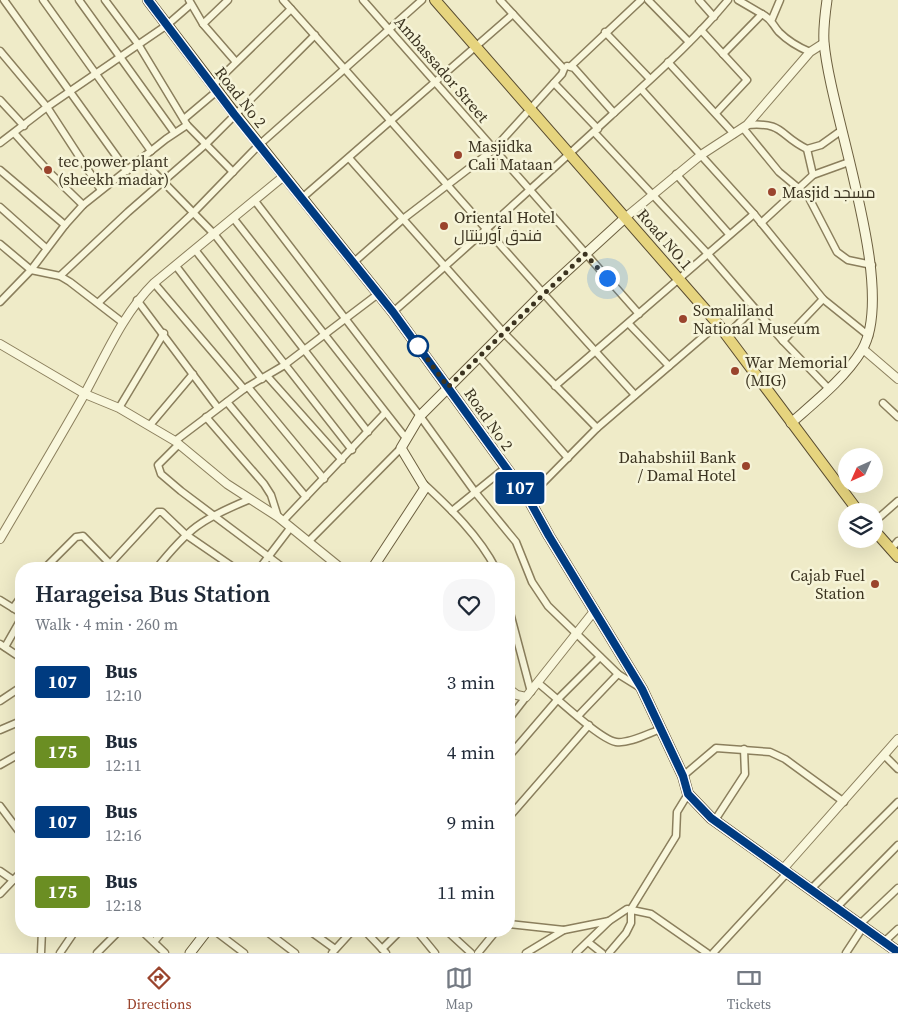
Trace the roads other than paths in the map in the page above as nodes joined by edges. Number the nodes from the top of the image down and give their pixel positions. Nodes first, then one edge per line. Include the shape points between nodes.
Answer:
1 (4, 0) edge
2 (43, 0) edge
3 (79, 0) edge
4 (105, 0) edge
5 (148, 0) edge
6 (228, 0) edge
7 (283, 0) edge
8 (363, 0) edge
9 (422, 0) edge
10 (435, 0) edge
11 (500, 0) edge
12 (641, 0) edge
13 (648, 0) edge
14 (699, 0) edge
15 (728, 0) edge
16 (738, 0) edge
17 (780, 0) edge
18 (826, 0) edge
19 (189, 3) edge
20 (291, 9) junction
21 (513, 14) junction
22 (762, 14) junction
23 (714, 17) junction
24 (772, 19) junction
25 (204, 24) junction
26 (167, 25) junction
27 (389, 29) junction
28 (701, 30) junction
29 (605, 32) junction
30 (315, 34) junction
31 (688, 42) junction
32 (824, 43) junction
33 (138, 44) junction
34 (475, 46) junction
35 (0, 51) edge
36 (810, 52) junction
37 (723, 54) junction
38 (119, 57) junction
39 (236, 62) junction
40 (668, 62) junction
41 (345, 67) junction
42 (568, 68) junction
43 (97, 74) junction
44 (650, 79) junction
45 (434, 81) junction
46 (554, 83) junction
47 (215, 88) junction
48 (641, 89) junction
49 (69, 92) junction
50 (0, 100) edge
51 (47, 107) junction
52 (531, 108) junction
53 (614, 113) junction
54 (716, 113) junction
55 (234, 114) junction
56 (186, 121) junction
57 (391, 121) junction
58 (24, 126) junction
59 (745, 126) junction
60 (596, 130) junction
61 (842, 130) junction
62 (174, 132) junction
63 (14, 134) junction
64 (734, 134) junction
65 (0, 142) edge
66 (207, 143) junction
67 (259, 145) junction
68 (807, 149) junction
69 (493, 150) junction
70 (151, 151) junction
71 (571, 154) junction
72 (700, 155) junction
73 (349, 158) junction
74 (141, 159) junction
75 (849, 162) junction
76 (0, 170) edge
77 (127, 171) junction
78 (233, 172) junction
79 (676, 174) junction
80 (813, 175) junction
81 (284, 176) junction
82 (163, 182) junction
83 (446, 184) junction
84 (799, 187) junction
85 (101, 190) junction
86 (532, 191) junction
87 (651, 194) junction
88 (302, 198) junction
89 (255, 201) junction
90 (83, 205) junction
91 (0, 207) edge
92 (193, 213) junction
93 (754, 214) junction
94 (626, 217) junction
95 (234, 219) junction
96 (403, 219) junction
97 (761, 223) junction
98 (65, 225) junction
99 (485, 230) junction
100 (729, 234) junction
101 (215, 235) junction
102 (0, 244) edge
103 (46, 248) junction
104 (196, 251) junction
105 (707, 253) junction
106 (585, 254) junction
107 (354, 262) junction
108 (872, 265) junction
109 (176, 266) junction
110 (446, 266) junction
111 (31, 270) junction
112 (60, 276) junction
113 (680, 278) junction
114 (154, 283) junction
115 (544, 292) junction
116 (378, 294) junction
117 (823, 299) junction
118 (137, 300) junction
119 (0, 302) edge
120 (99, 302) junction
121 (754, 308) junction
122 (393, 312) junction
123 (639, 314) junction
124 (345, 319) junction
125 (122, 322) junction
126 (629, 324) junction
127 (718, 324) junction
128 (164, 333) junction
129 (504, 333) junction
130 (325, 334) junction
131 (727, 335) junction
132 (869, 336) junction
133 (783, 341) junction
134 (0, 344) edge
135 (863, 349) junction
136 (305, 350) junction
137 (596, 352) junction
138 (479, 357) junction
139 (283, 366) junction
140 (669, 366) junction
141 (193, 374) junction
142 (265, 378) junction
143 (898, 379) edge
144 (555, 386) junction
145 (448, 387) junction
146 (246, 388) junction
147 (828, 389) junction
148 (85, 394) junction
149 (635, 395) junction
150 (227, 402) junction
151 (883, 403) dead end
152 (119, 408) junction
153 (218, 408) junction
154 (385, 413) junction
155 (420, 416) junction
156 (206, 417) junction
157 (898, 417) edge
158 (791, 424) junction
159 (150, 425) junction
160 (597, 428) junction
161 (368, 432) junction
162 (405, 437) junction
163 (177, 442) junction
164 (401, 448) junction
165 (352, 450) junction
166 (568, 458) junction
167 (342, 460) junction
168 (505, 468) junction
169 (324, 479) junction
170 (423, 483) junction
171 (476, 492) junction
172 (306, 498) junction
173 (528, 498) junction
174 (248, 500) junction
175 (898, 501) edge
176 (852, 503) edge
177 (452, 511) junction
178 (883, 514) edge
179 (212, 515) junction
180 (280, 519) junction
181 (290, 527) junction
182 (186, 534) junction
183 (0, 540) edge
184 (309, 541) junction
185 (883, 541) edge
186 (898, 541) edge
187 (890, 550) junction
188 (268, 556) junction
189 (898, 557) edge
190 (51, 562) edge
191 (108, 562) edge
192 (115, 562) edge
193 (162, 562) edge
194 (226, 562) edge
195 (264, 562) edge
196 (276, 562) edge
197 (334, 562) edge
198 (377, 562) edge
199 (492, 562) edge
200 (0, 600) edge
201 (15, 605) edge
202 (13, 608) joint
203 (595, 610) junction
204 (15, 627) edge
205 (577, 633) junction
206 (515, 636) edge
207 (1, 646) edge
208 (15, 654) edge
209 (600, 656) junction
210 (618, 674) junction
211 (538, 683) junction
212 (642, 689) junction
213 (15, 691) edge
214 (515, 693) edge
215 (528, 694) junction
216 (558, 699) junction
217 (0, 700) edge
218 (515, 711) edge
219 (578, 716) junction
220 (15, 724) edge
221 (589, 725) junction
222 (661, 729) junction
223 (0, 730) edge
224 (898, 739) edge
225 (515, 749) edge
226 (744, 749) junction
227 (15, 756) edge
228 (884, 756) junction
229 (0, 765) edge
230 (898, 770) edge
231 (683, 776) junction
232 (688, 794) junction
233 (844, 802) junction
234 (898, 802) edge
235 (0, 806) edge
236 (515, 810) edge
237 (714, 820) junction
238 (15, 826) edge
239 (898, 845) edge
240 (0, 871) edge
241 (785, 871) junction
242 (13, 880) joint
243 (898, 888) edge
244 (811, 889) junction
245 (0, 894) edge
246 (836, 907) junction
247 (631, 909) junction
248 (609, 921) junction
249 (515, 925) edge
250 (861, 925) junction
251 (898, 929) edge
252 (564, 930) junction
253 (42, 937) edge
254 (71, 937) edge
255 (113, 937) edge
256 (149, 937) edge
257 (158, 937) edge
258 (202, 937) edge
259 (223, 937) edge
260 (274, 937) edge
261 (317, 937) edge
262 (346, 937) edge
263 (371, 937) edge
264 (395, 937) edge
265 (422, 937) edge
266 (454, 937) edge
267 (490, 937) edge
268 (885, 941) junction
269 (154, 942) junction
270 (588, 942) junction
271 (333, 951) edge
272 (384, 951) edge
273 (898, 952) edge
274 (41, 953) edge
275 (60, 953) edge
276 (97, 953) edge
277 (165, 953) edge
278 (190, 953) edge
279 (244, 953) edge
280 (295, 953) edge
281 (435, 953) edge
282 (471, 953) edge
283 (478, 953) edge
284 (526, 953) edge
285 (576, 953) edge
286 (602, 953) edge
287 (609, 953) edge
288 (707, 953) edge
289 (713, 953) edge
290 (846, 953) edge

1 - 49 street
2 - 43 street
3 - 38 street
4 - 33 street
5 - 26 main road, Road No 2
6 - 25 street
7 - 20 street
8 - 27 street, Ambassador Street
9 - 27 street
10 - 34 highway, Road NO.1
11 - 21 street
12 - 29 street
13 - 31 street
14 - 23 street
15 - 23 street
16 - 22 street
17 - 24 street
18 - 32 main road
19 - 25 street
19 - 26 street
20 - 30 street
20 - 39 street
21 - 34 street
21 - 42 street
22 - 24 street
22 - 37 street
23 - 28 street
24 - 36 street via 776,30 785,38
25 - 39 street
26 - 33 street
26 - 47 main road, Road No 2
27 - 41 street
27 - 45 street, Ambassador Street
28 - 31 street
28 - 37 street
29 - 42 street
29 - 44 street
30 - 41 street
30 - 55 street
31 - 40 street
32 - 36 street
32 - 61 main road
33 - 38 street
33 - 56 street
34 - 45 street
34 - 52 highway, Road NO.1
35 - 51 street
36 - 59 street
37 - 54 street via 747,80
38 - 43 street
38 - 62 street
39 - 47 street
40 - 44 street
40 - 54 street
41 - 57 street
41 - 67 street
42 - 46 street
42 - 53 street
43 - 49 street
43 - 70 street
44 - 48 street
45 - 57 street
45 - 69 street, Ambassador Street
46 - 52 street
46 - 60 street
47 - 55 main road, Road No 2
47 - 56 street
48 - 53 street
48 - 72 street
49 - 51 street
49 - 77 street
50 - 58 street
51 - 58 street
51 - 85 street
52 - 69 street
52 - 71 highway, Road NO.1
53 - 60 street
54 - 64 street
55 - 66 street
55 - 67 main road, Road No 2
56 - 62 street
56 - 66 street
57 - 73 street
57 - 83 street
58 - 63 street
59 - 64 street
59 - 68 street via 765,124 779,128
59 - 84 street via 779,172
60 - 71 street
60 - 87 street
61 - 68 street via 821,145
61 - 75 main road
62 - 70 street
63 - 65 street
63 - 90 street
64 - 72 street
66 - 78 street
66 - 82 street
67 - 78 street
67 - 81 main road, Road No 2
68 - 80 street
69 - 83 street
69 - 86 street, Ambassador Street
70 - 74 street
71 - 86 street
71 - 94 highway, Road NO.1
72 - 79 street
72 - 93 street
73 - 88 street
73 - 96 street
74 - 77 street
74 - 82 street
75 - 80 street
75 - 108 main road
76 - 98 street
77 - 85 street
78 - 92 street
79 - 87 street
79 - 100 street
80 - 84 street
81 - 88 main road, Road No 2
81 - 89 street
82 - 92 street
82 - 112 street
83 - 96 street
83 - 99 street
84 - 97 street
84 - 108 street via 808,196 837,252 848,260
85 - 90 street
86 - 99 street
86 - 106 street, Ambassador Street
87 - 94 street
87 - 105 street
88 - 107 main road, Road No 2
89 - 95 street
89 - 124 street
90 - 98 street
91 - 103 street
92 - 101 street
92 - 120 street
93 - 97 street
93 - 100 street
94 - 106 main road
94 - 113 highway, Road NO.1
95 - 101 street
95 - 130 street
96 - 107 street
96 - 110 street
97 - 117 street
98 - 103 street
99 - 110 street
99 - 115 street
100 - 105 street
101 - 104 street
101 - 136 street
102 - 111 street
103 - 111 street
104 - 109 street
104 - 139 street via 250,317
105 - 113 street
105 - 121 street
106 - 115 main road
106 - 123 street, Ambassador Street
107 - 116 main road, Road No 2
108 - 132 main road via 874,306
109 - 114 street
109 - 142 street
110 - 122 street
110 - 129 street
111 - 112 street
111 - 119 street
112 - 120 street
113 - 123 street
113 - 127 highway, Road NO.1
114 - 118 street
114 - 146 street
115 - 129 main road
115 - 137 street
116 - 122 main road, Road No 2
116 - 124 street
117 - 132 street
117 - 133 street
118 - 125 street
118 - 128 street
120 - 125 street
121 - 131 street
121 - 133 street
122 - 145 main road, Road No 2
123 - 126 street
124 - 130 street
124 - 155 street
125 - 148 street
126 - 137 street
126 - 140 street
127 - 131 highway, Road NO.1
127 - 140 street
128 - 141 street
128 - 152 street
129 - 138 main road
129 - 144 street
130 - 136 street
130 - 154 street
131 - 158 highway, Road NO.1
132 - 135 main road
133 - 147 street
134 - 148 street
135 - 143 street
135 - 147 main road
136 - 139 street
136 - 161 street
137 - 144 street
137 - 149 street
138 - 145 main road
138 - 166 street
139 - 142 street
139 - 165 street
140 - 149 street
141 - 153 street
141 - 159 street
142 - 146 street
142 - 167 street
144 - 160 street
145 - 155 main road
145 - 168 main road, Road No 2
146 - 150 street
146 - 169 street
147 - 158 main road
148 - 152 street
148 - 183 street
149 - 160 street
150 - 153 street
150 - 172 street
151 - 157 street
152 - 159 street
153 - 156 street
154 - 161 street
154 - 162 street
155 - 162 main road
155 - 171 street
156 - 163 street
156 - 180 street via 264,484
158 - 176 highway, Road NO.1
159 - 163 street
160 - 166 street
161 - 165 street
162 - 164 main road
163 - 174 street
163 - 179 street via 158,465 158,471
164 - 170 main road
164 - 184 street
165 - 167 street
166 - 173 street
167 - 169 street
168 - 171 street
168 - 173 main road, Road No 2
169 - 172 street
170 - 177 street
170 - 198 main road via 422,494
171 - 177 street
171 - 205 street via 516,542 532,582 548,606
172 - 180 street
173 - 203 main road, Road No 2
174 - 179 street
174 - 180 street
175 - 178 street
177 - 199 street
179 - 182 street
179 - 188 street
180 - 181 street
181 - 184 street
181 - 188 street
182 - 192 street via 164,512 158,512
182 - 193 street
182 - 194 street
184 - 197 street
185 - 187 highway
186 - 187 street
187 - 189 highway
188 - 195 street
188 - 196 street
190 - 191 street via 76,537 81,536
200 - 202 street
201 - 202 street
203 - 205 street
203 - 212 main road, Road No 2
204 - 207 street
205 - 209 street
205 - 211 street
206 - 215 street
207 - 208 street
209 - 210 street
209 - 216 street
210 - 212 street
210 - 219 street
211 - 215 street
211 - 216 street
212 - 222 main road, Road No 2
213 - 217 street
214 - 215 street
215 - 218 street
216 - 219 street
216 - 225 street
219 - 221 street
220 - 223 street
221 - 222 street via 616,742
221 - 236 street
222 - 231 main road, Road No 2
224 - 228 street
226 - 231 street via 716,748
226 - 233 street via 760,750 785,759
226 - 237 street via 746,774
227 - 229 street
228 - 230 street
228 - 233 street
231 - 232 main road, Road No 2
232 - 237 main road, Road No 2
232 - 247 street via 677,812 676,836
233 - 241 street
234 - 244 street
235 - 238 street
237 - 241 main road, Road No 2
239 - 246 street
240 - 242 street
241 - 244 main road, Road No 2
241 - 289 street
242 - 245 street
243 - 250 street
244 - 246 main road, Road No 2
246 - 250 main road, Road No 2
247 - 248 street
247 - 287 street via 631,923
247 - 288 street via 651,914
248 - 252 street
248 - 270 street
249 - 252 street
250 - 268 main road, Road No 2
250 - 290 street
251 - 268 street
252 - 284 street
253 - 274 street
254 - 275 street
255 - 276 street
256 - 269 street
257 - 269 street
258 - 278 main road
259 - 279 street
260 - 280 street
261 - 271 street
262 - 271 street
263 - 272 street
264 - 272 street
265 - 281 street
266 - 282 street
267 - 283 street
268 - 273 main road, Road No 2
269 - 277 street
270 - 285 street
270 - 286 street

